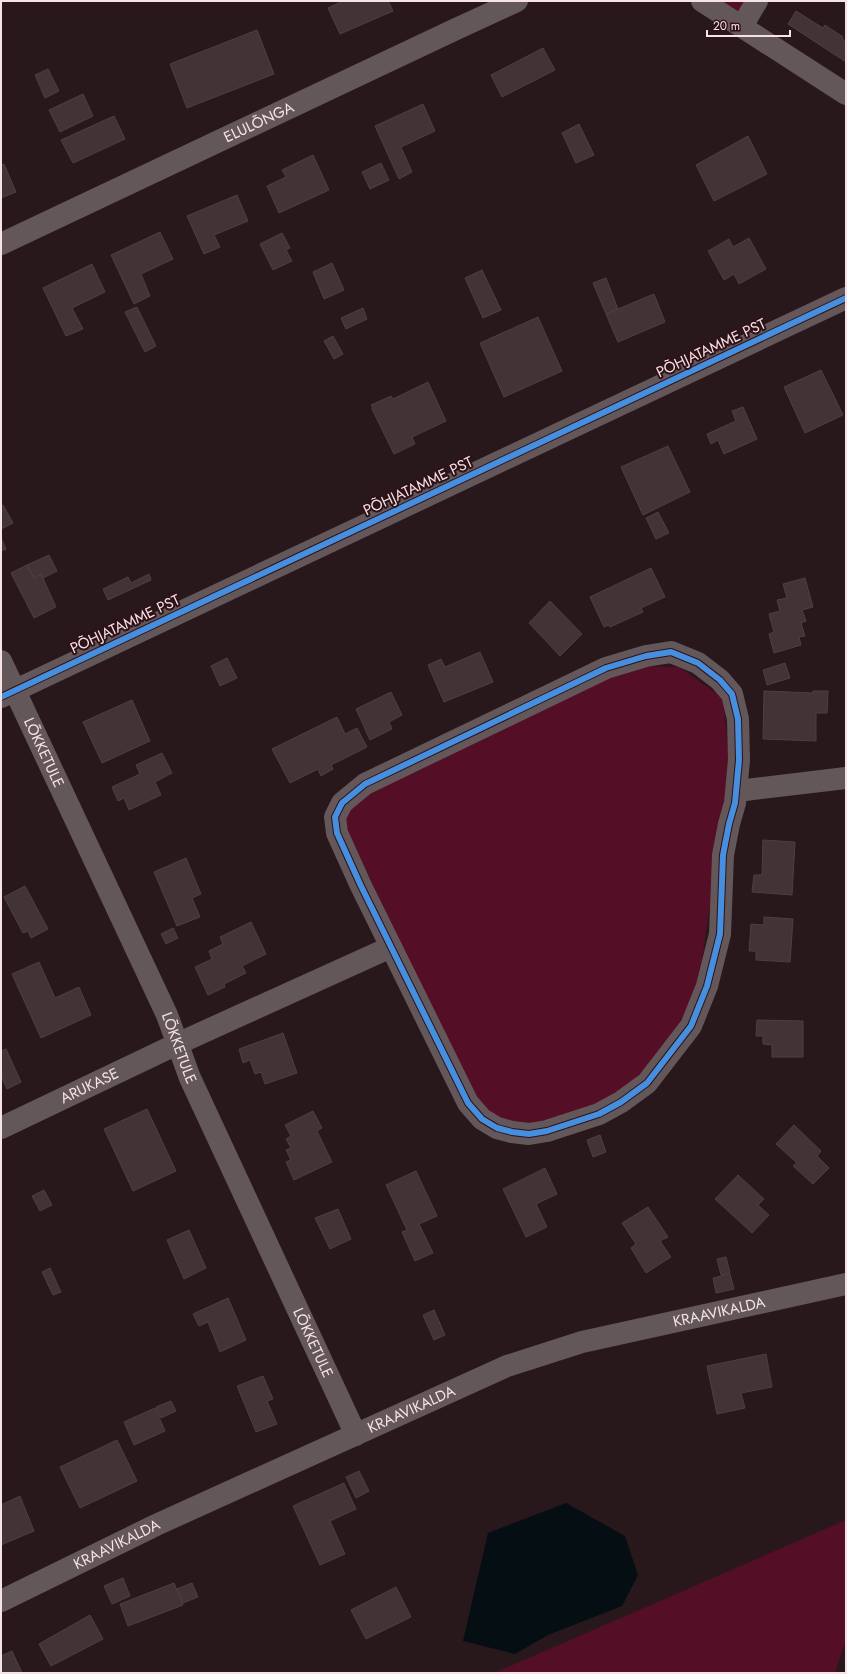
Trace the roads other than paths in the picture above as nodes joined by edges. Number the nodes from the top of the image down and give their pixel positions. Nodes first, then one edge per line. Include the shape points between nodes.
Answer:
1 (517, 1) edge
2 (702, 1) edge
3 (757, 1) edge
4 (742, 26) junction
5 (846, 94) edge
6 (1, 244) edge
7 (846, 298) edge
8 (1, 661) edge
9 (8, 693) edge
10 (846, 778) edge
11 (736, 791) junction
12 (391, 947) junction
13 (178, 1044) junction
14 (1, 1128) edge
15 (846, 1284) edge
16 (356, 1435) junction
17 (1, 1601) edge

1 - 6 street, ELULÕNGA
2 - 4 street
3 - 4 street
4 - 5 street
7 - 9 street, PÕHJATAMME PST
8 - 9 street, LÕKKETULE
9 - 13 street, LÕKKETULE via 167,1015
10 - 11 street
11 - 12 street via 723,855 720,934 708,986 691,1026 647,1083 599,1114 547,1131 529,1134 497,1128 482,1119 468,1103
11 - 12 street via 739,760 738,719 732,694 720,680 698,663 671,652 646,656 606,668 365,784 342,804 335,817 337,833
12 - 13 street, ARUKASE
13 - 14 street, ARUKASE
13 - 16 street, LÕKKETULE via 190,1078
15 - 16 street, KRAAVIKALDA via 582,1342 507,1366
16 - 17 street, KRAAVIKALDA via 156,1525

